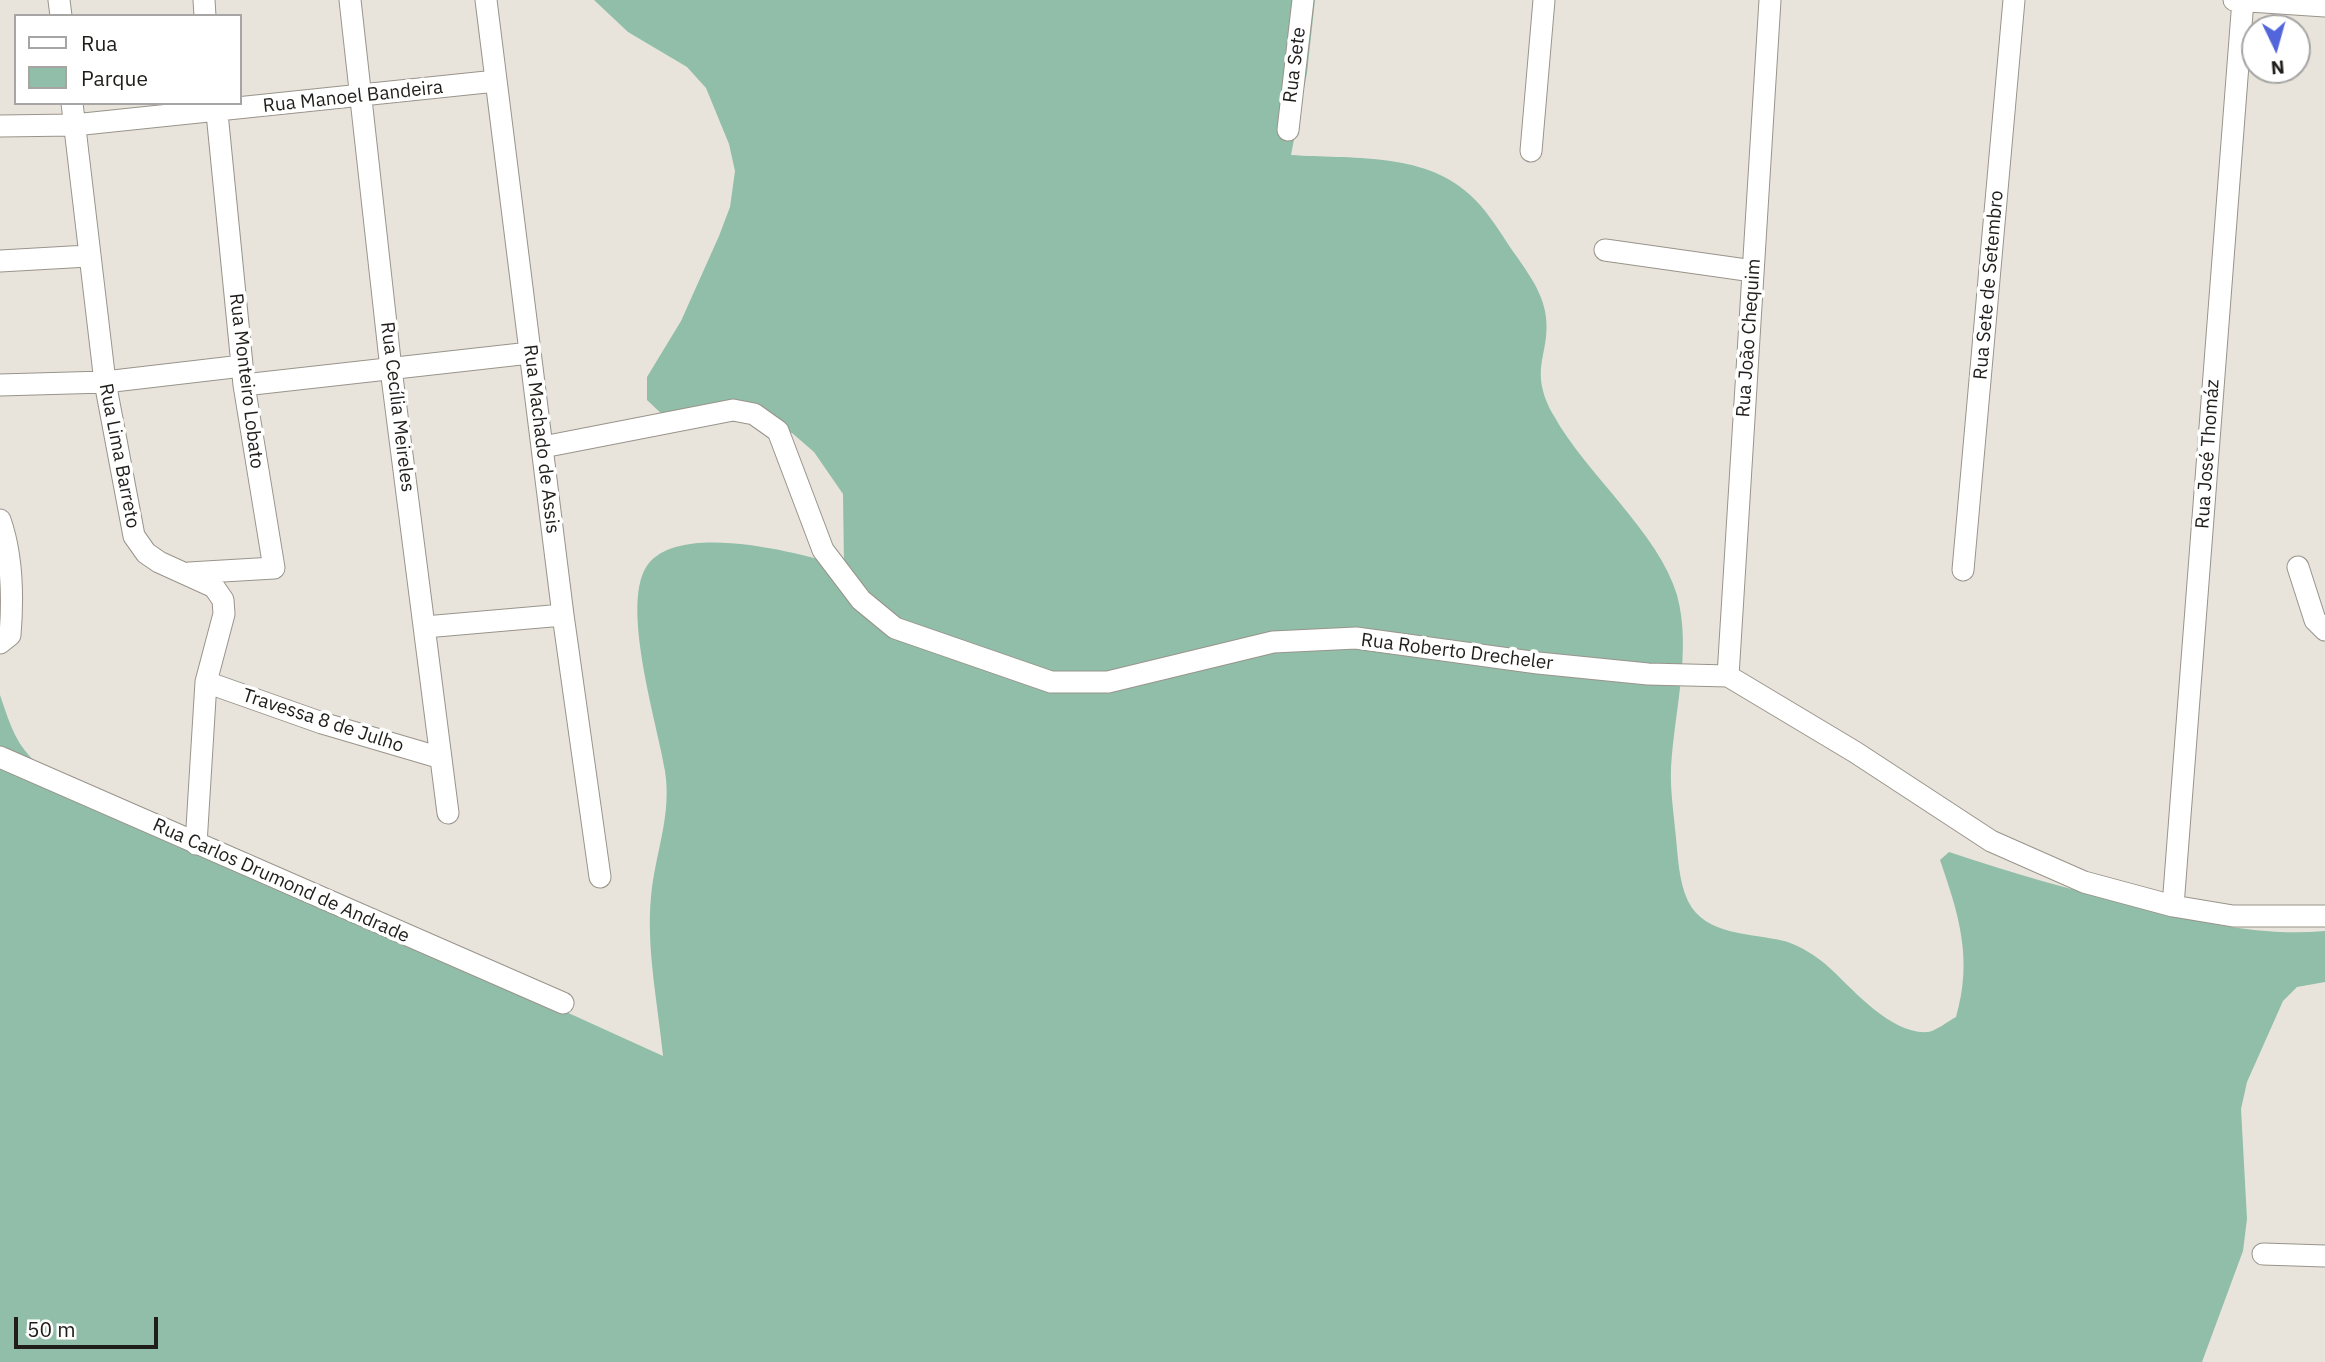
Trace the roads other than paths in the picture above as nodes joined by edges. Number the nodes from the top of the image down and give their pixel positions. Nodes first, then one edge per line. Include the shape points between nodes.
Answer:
1 (350, 0) edge
2 (486, 0) edge
3 (1303, 0) edge
4 (1544, 0) edge
5 (1770, 0) edge
6 (2014, 0) edge
7 (2234, 0) edge
8 (2243, 0) edge
9 (2325, 6) edge
10 (496, 81) junction
11 (360, 97) junction
12 (72, 105) edge
13 (216, 108) edge
14 (74, 125) junction
15 (0, 126) edge
16 (1288, 130) dead end
17 (1531, 151) dead end
18 (1605, 250) dead end
19 (88, 256) junction
20 (0, 261) edge
21 (1753, 271) junction
22 (530, 352) junction
23 (391, 369) junction
24 (243, 376) junction
25 (105, 382) junction
26 (0, 385) edge
27 (543, 447) junction
28 (0, 520) edge
29 (2298, 567) dead end
30 (1963, 570) dead end
31 (184, 573) junction
32 (563, 615) junction
33 (425, 627) junction
34 (2325, 630) edge
35 (5, 639) edge
36 (1727, 676) junction
37 (206, 682) junction
38 (0, 757) edge
39 (441, 758) junction
40 (447, 813) dead end
41 (196, 844) junction
42 (600, 877) dead end
43 (2173, 906) junction
44 (2325, 916) edge
45 (563, 1003) dead end
46 (2263, 1254) dead end
47 (2325, 1256) edge

1 - 11 street, Rua Cecília Meireles
2 - 10 street, Rua Machado de Assis
3 - 16 street, Rua Sete
4 - 17 street
5 - 21 street, Rua João Chequim
6 - 30 street, Rua Sete de Setembro
7 - 8 street
8 - 9 street
8 - 43 street, Rua José Thomáz
10 - 11 street, Rua Manoel Bandeira
10 - 22 street, Rua Machado de Assis
11 - 13 street, Rua Manoel Bandeira
11 - 23 street, Rua Cecília Meireles
12 - 14 street, Rua Lima Barreto
13 - 14 street, Rua Manoel Bandeira
13 - 24 street, Rua Monteiro Lobato
14 - 15 street, Rua Manoel Bandeira
14 - 19 street, Rua Lima Barreto
18 - 21 street
19 - 20 street
19 - 25 street, Rua Lima Barreto
21 - 36 street, Rua João Chequim
22 - 23 street
22 - 27 street, Rua Machado de Assis
23 - 24 street
23 - 33 street, Rua Cecília Meireles
24 - 25 street
24 - 31 street, Rua Monteiro Lobato via 274,568
25 - 26 street
25 - 31 street, Rua Lima Barreto via 134,536 146,553
27 - 32 street, Rua Machado de Assis
27 - 36 street, Rua Roberto Drecheler via 733,410 754,414 778,431 823,550 861,600 895,628 1051,682 1108,682 1273,642 1356,638 1538,663
28 - 35 street via 6,536 12,614
29 - 34 street via 2315,620
31 - 37 street, Rua Lima Barreto via 214,587 223,600 224,614
32 - 33 street
32 - 42 street, Rua Machado de Assis
33 - 39 street, Rua Cecília Meireles
36 - 43 street, Rua Roberto Drecheler via 1855,752 1992,842 2084,882
37 - 39 street, Travessa 8 de Julho
37 - 41 street, Rua Lima Barreto
38 - 41 street, Rua Carlos Drumond de Andrade
39 - 40 street, Rua Cecília Meireles
41 - 45 street, Rua Carlos Drumond de Andrade
43 - 44 street, Rua Roberto Drecheler via 2233,916
46 - 47 street

